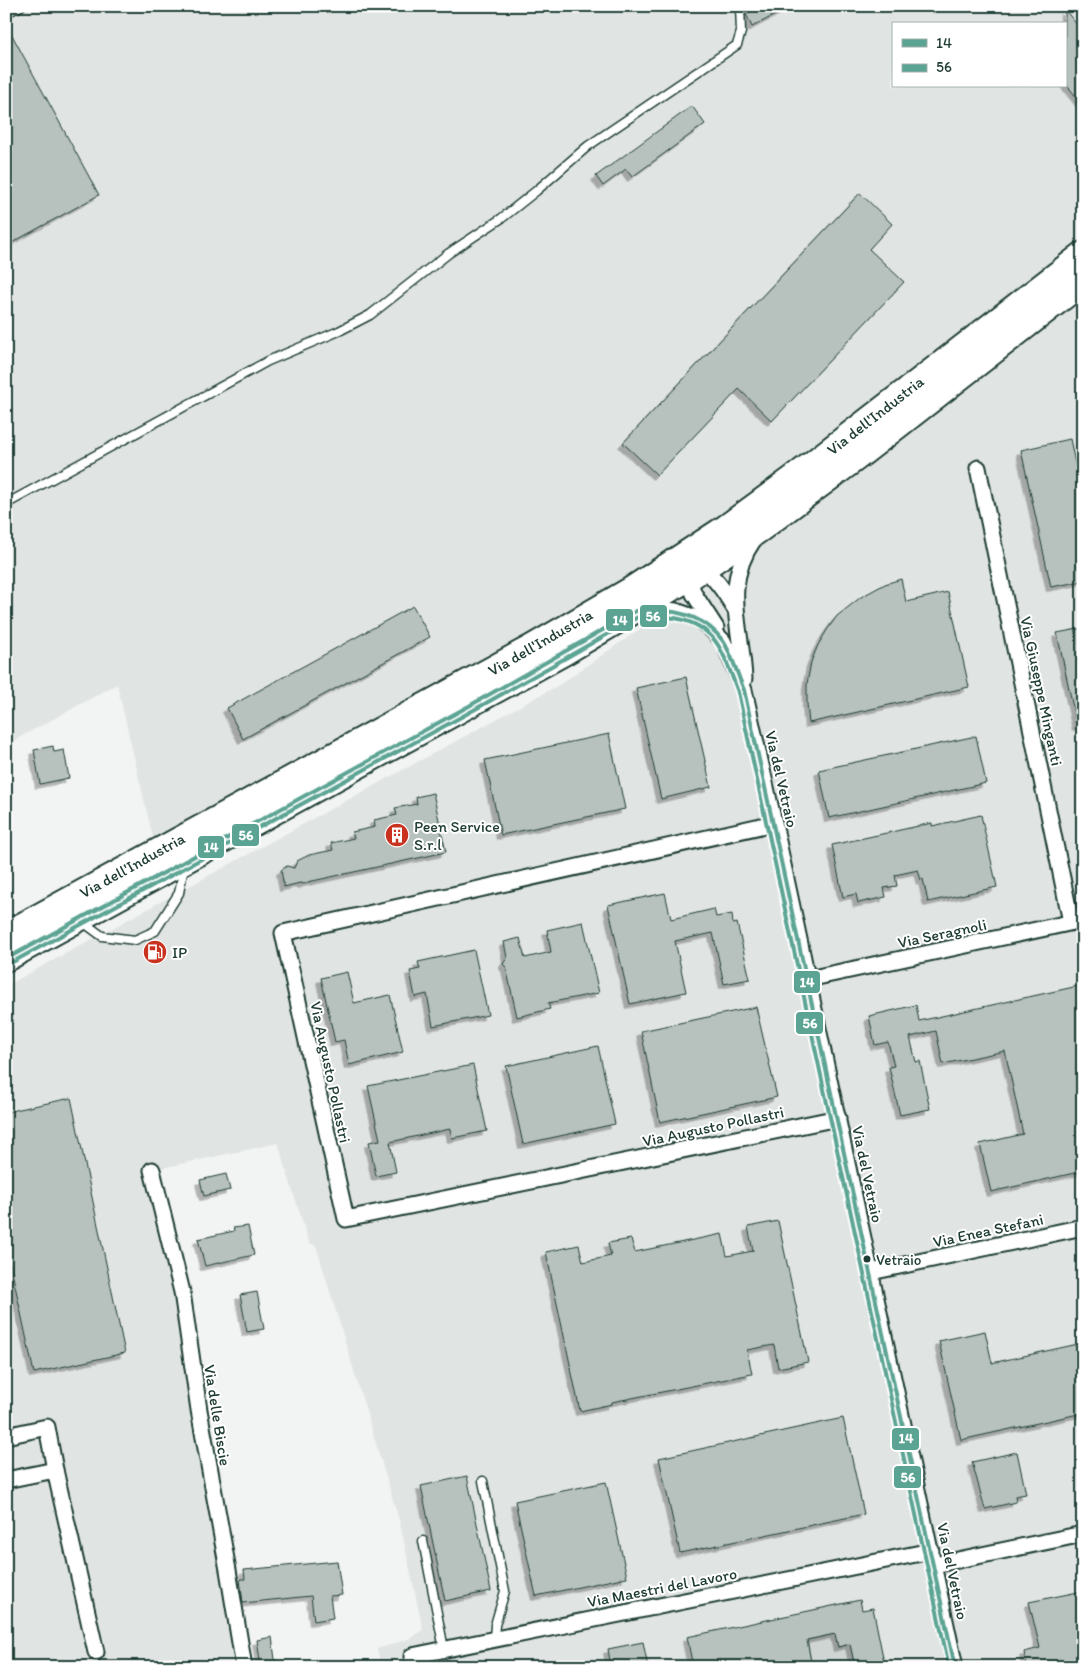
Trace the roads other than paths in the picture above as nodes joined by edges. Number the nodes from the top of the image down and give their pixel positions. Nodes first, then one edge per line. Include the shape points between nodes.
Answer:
1 (21, 6) edge
2 (740, 6) edge
3 (6, 13) edge
4 (1083, 254) edge
5 (1083, 282) edge
6 (978, 468) dead end
7 (6, 504) edge
8 (761, 529) junction
9 (683, 555) junction
10 (696, 573) junction
11 (736, 610) junction
12 (636, 611) junction
13 (722, 641) junction
14 (744, 690) junction
15 (774, 823) junction
16 (185, 862) junction
17 (79, 919) junction
18 (1077, 921) edge
19 (6, 934) edge
20 (6, 959) edge
21 (808, 980) junction
22 (838, 1118) junction
23 (152, 1170) dead end
24 (1083, 1227) edge
25 (871, 1272) junction
26 (6, 1436) edge
27 (56, 1470) junction
28 (6, 1480) edge
29 (483, 1481) dead end
30 (1083, 1534) edge
31 (423, 1541) dead end
32 (932, 1558) junction
33 (494, 1639) junction
34 (444, 1649) junction
35 (96, 1652) dead end
36 (244, 1667) edge
37 (414, 1667) edge
38 (956, 1667) edge

1 - 3 lane
2 - 7 lane via 741,32 737,45 588,146 523,202 449,252 370,315 268,361
4 - 9 main road, Via dell'Industria via 793,478
5 - 8 main road, Via dell'Industria
6 - 18 street, Via Giuseppe Minganti
8 - 10 main road, Via dell'Industria
8 - 11 street, Via del Vetraio via 739,566
9 - 10 street, Via del Vetraio
9 - 19 main road, Via dell'Industria via 530,648
10 - 11 street, Via del Vetraio via 724,589
10 - 12 main road, Via dell'Industria
10 - 13 street, Via del Vetraio via 694,594
11 - 14 street, Via del Vetraio via 743,653
12 - 13 street, Via del Vetraio via 676,611 696,618
12 - 16 main road, Via dell'Industria
13 - 14 street, Via del Vetraio
14 - 15 street, Via del Vetraio
15 - 21 street, Via del Vetraio
15 - 22 street, Via Augusto Pollastri via 283,933 346,1219
16 - 17 main road, Via dell'Industria
16 - 17 lane via 179,893 155,930 135,940 102,936
17 - 20 main road, Via dell'Industria
18 - 21 street, Via Seragnoli
21 - 22 street, Via del Vetraio
22 - 25 street, Via del Vetraio
23 - 36 street, Via delle Biscie via 182,1292
24 - 25 street, Via Enea Stefani
25 - 32 street, Via del Vetraio
26 - 27 street via 47,1427
27 - 28 street
27 - 35 street
29 - 33 lane via 504,1590
30 - 32 street
31 - 34 lane
32 - 33 street, Via Maestri del Lavoro
32 - 38 street, Via del Vetraio
33 - 34 street, Via Maestri del Lavoro
34 - 37 street, Via Maestri del Lavoro via 412,1656

